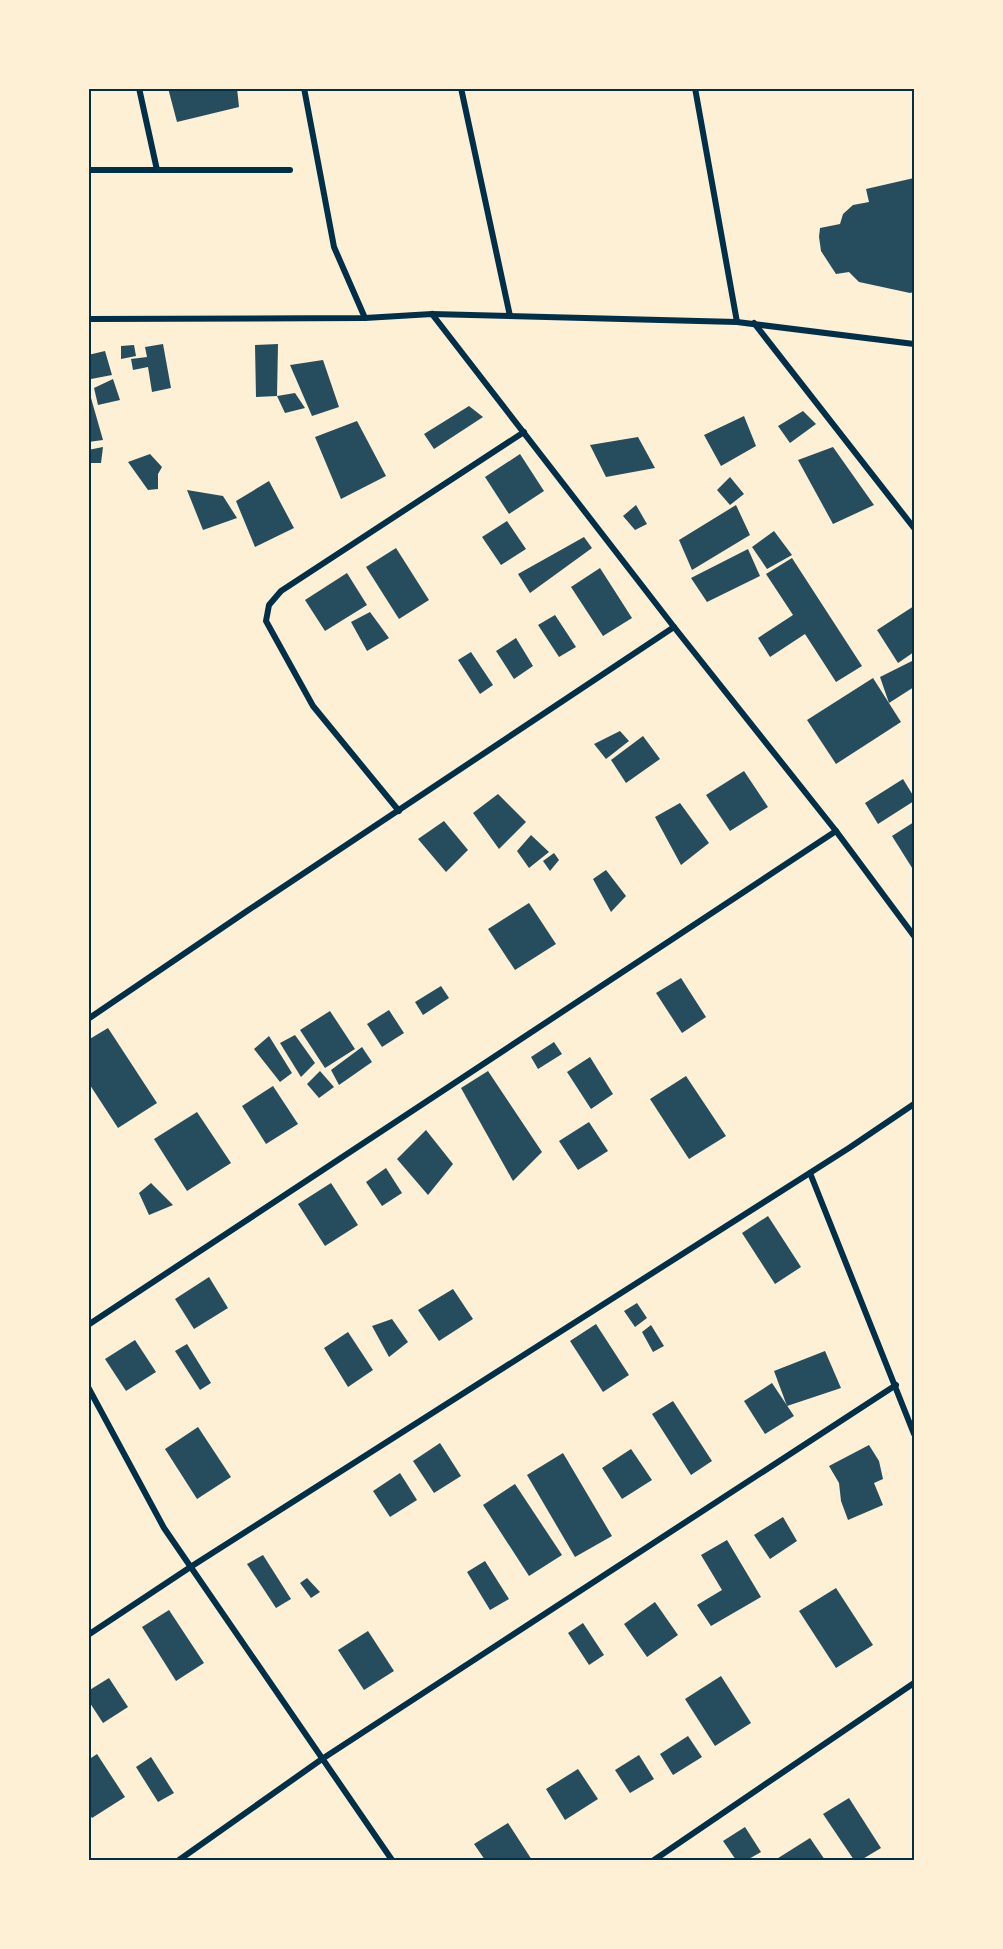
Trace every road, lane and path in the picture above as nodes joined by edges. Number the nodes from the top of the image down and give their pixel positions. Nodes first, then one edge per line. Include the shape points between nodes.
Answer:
1 (139, 88) edge
2 (304, 88) edge
3 (462, 88) edge
4 (695, 88) edge
5 (88, 170) edge
6 (157, 170) junction
7 (290, 170) dead end
8 (432, 314) junction
9 (510, 316) junction
10 (365, 318) junction
11 (88, 319) edge
12 (737, 322) junction
13 (754, 323) junction
14 (915, 344) edge
15 (524, 432) junction
16 (915, 528) edge
17 (674, 627) junction
18 (399, 811) junction
19 (836, 831) junction
20 (915, 936) edge
21 (88, 1019) edge
22 (915, 1104) edge
23 (810, 1173) junction
24 (88, 1325) edge
25 (896, 1385) junction
26 (88, 1387) edge
27 (915, 1434) edge
28 (192, 1566) junction
29 (88, 1635) edge
30 (915, 1683) edge
31 (322, 1759) junction
32 (179, 1860) edge
33 (392, 1860) edge
34 (654, 1860) edge

1 - 6 street
2 - 10 street via 334,247
3 - 9 street
4 - 12 street
5 - 6 street
6 - 7 street
8 - 9 street
8 - 10 street
8 - 15 street
9 - 12 street
10 - 11 street
12 - 13 street
13 - 14 street
13 - 16 street
15 - 17 street
15 - 18 street via 281,591 269,604 266,621 314,706
17 - 18 street
17 - 19 street
18 - 21 street
19 - 20 street
19 - 24 street
22 - 23 street
23 - 25 street
23 - 28 street
25 - 27 street
25 - 31 street
26 - 28 street via 164,1528
28 - 29 street
28 - 31 street
30 - 34 street
31 - 32 street
31 - 33 street

